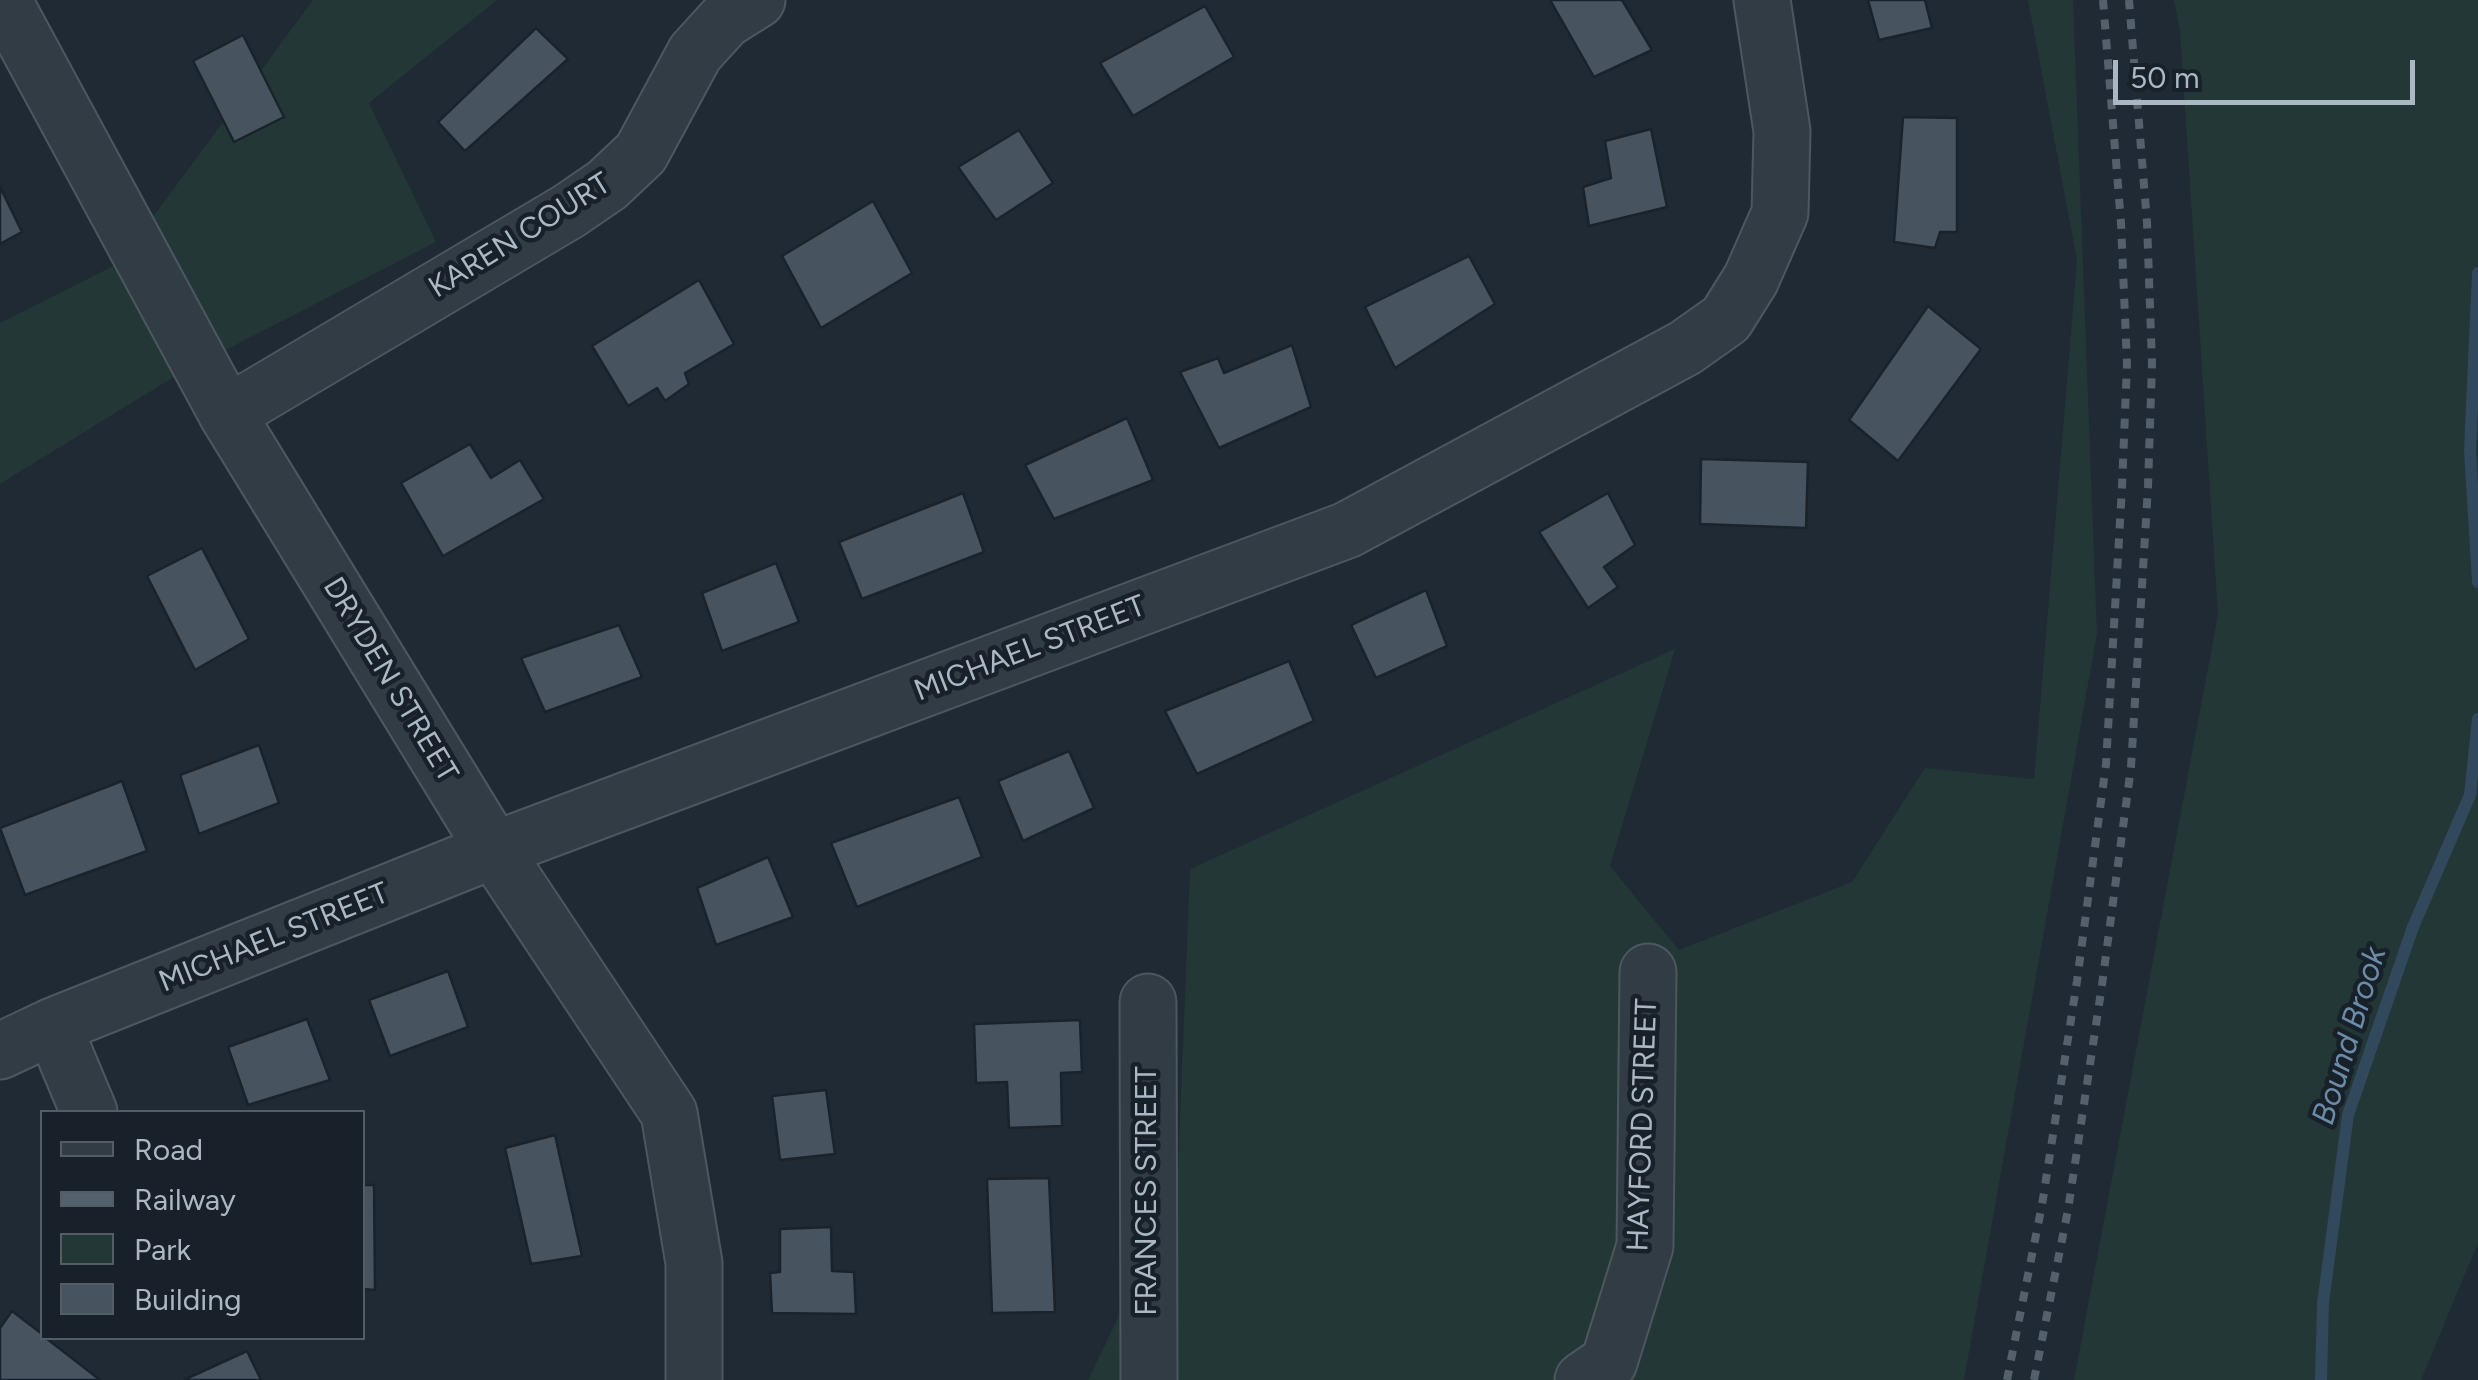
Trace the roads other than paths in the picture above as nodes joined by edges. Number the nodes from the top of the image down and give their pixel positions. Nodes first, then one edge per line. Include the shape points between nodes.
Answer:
1 (2, 0) edge
2 (757, 0) edge
3 (1762, 0) edge
4 (14, 58) edge
5 (228, 414) junction
6 (494, 850) junction
7 (1648, 972) dead end
8 (1148, 1002) dead end
9 (53, 1026) junction
10 (0, 1051) edge
11 (88, 1110) edge
12 (694, 1380) edge
13 (1149, 1380) edge
14 (1584, 1380) edge

1 - 4 street, DRYDEN STREET
2 - 5 street, KAREN COURT via 726,20 695,54 641,153 607,185
3 - 6 street, MICHAEL STREET via 1782,131 1780,213 1726,319 1685,348 1347,530
4 - 5 street, DRYDEN STREET
5 - 6 street, DRYDEN STREET
6 - 9 street, MICHAEL STREET
6 - 12 street, DRYDEN STREET via 669,1113 694,1264
7 - 14 street, HAYFORD STREET via 1644,1246 1609,1362
8 - 13 street, FRANCES STREET
9 - 10 street, MICHAEL STREET
9 - 11 street

